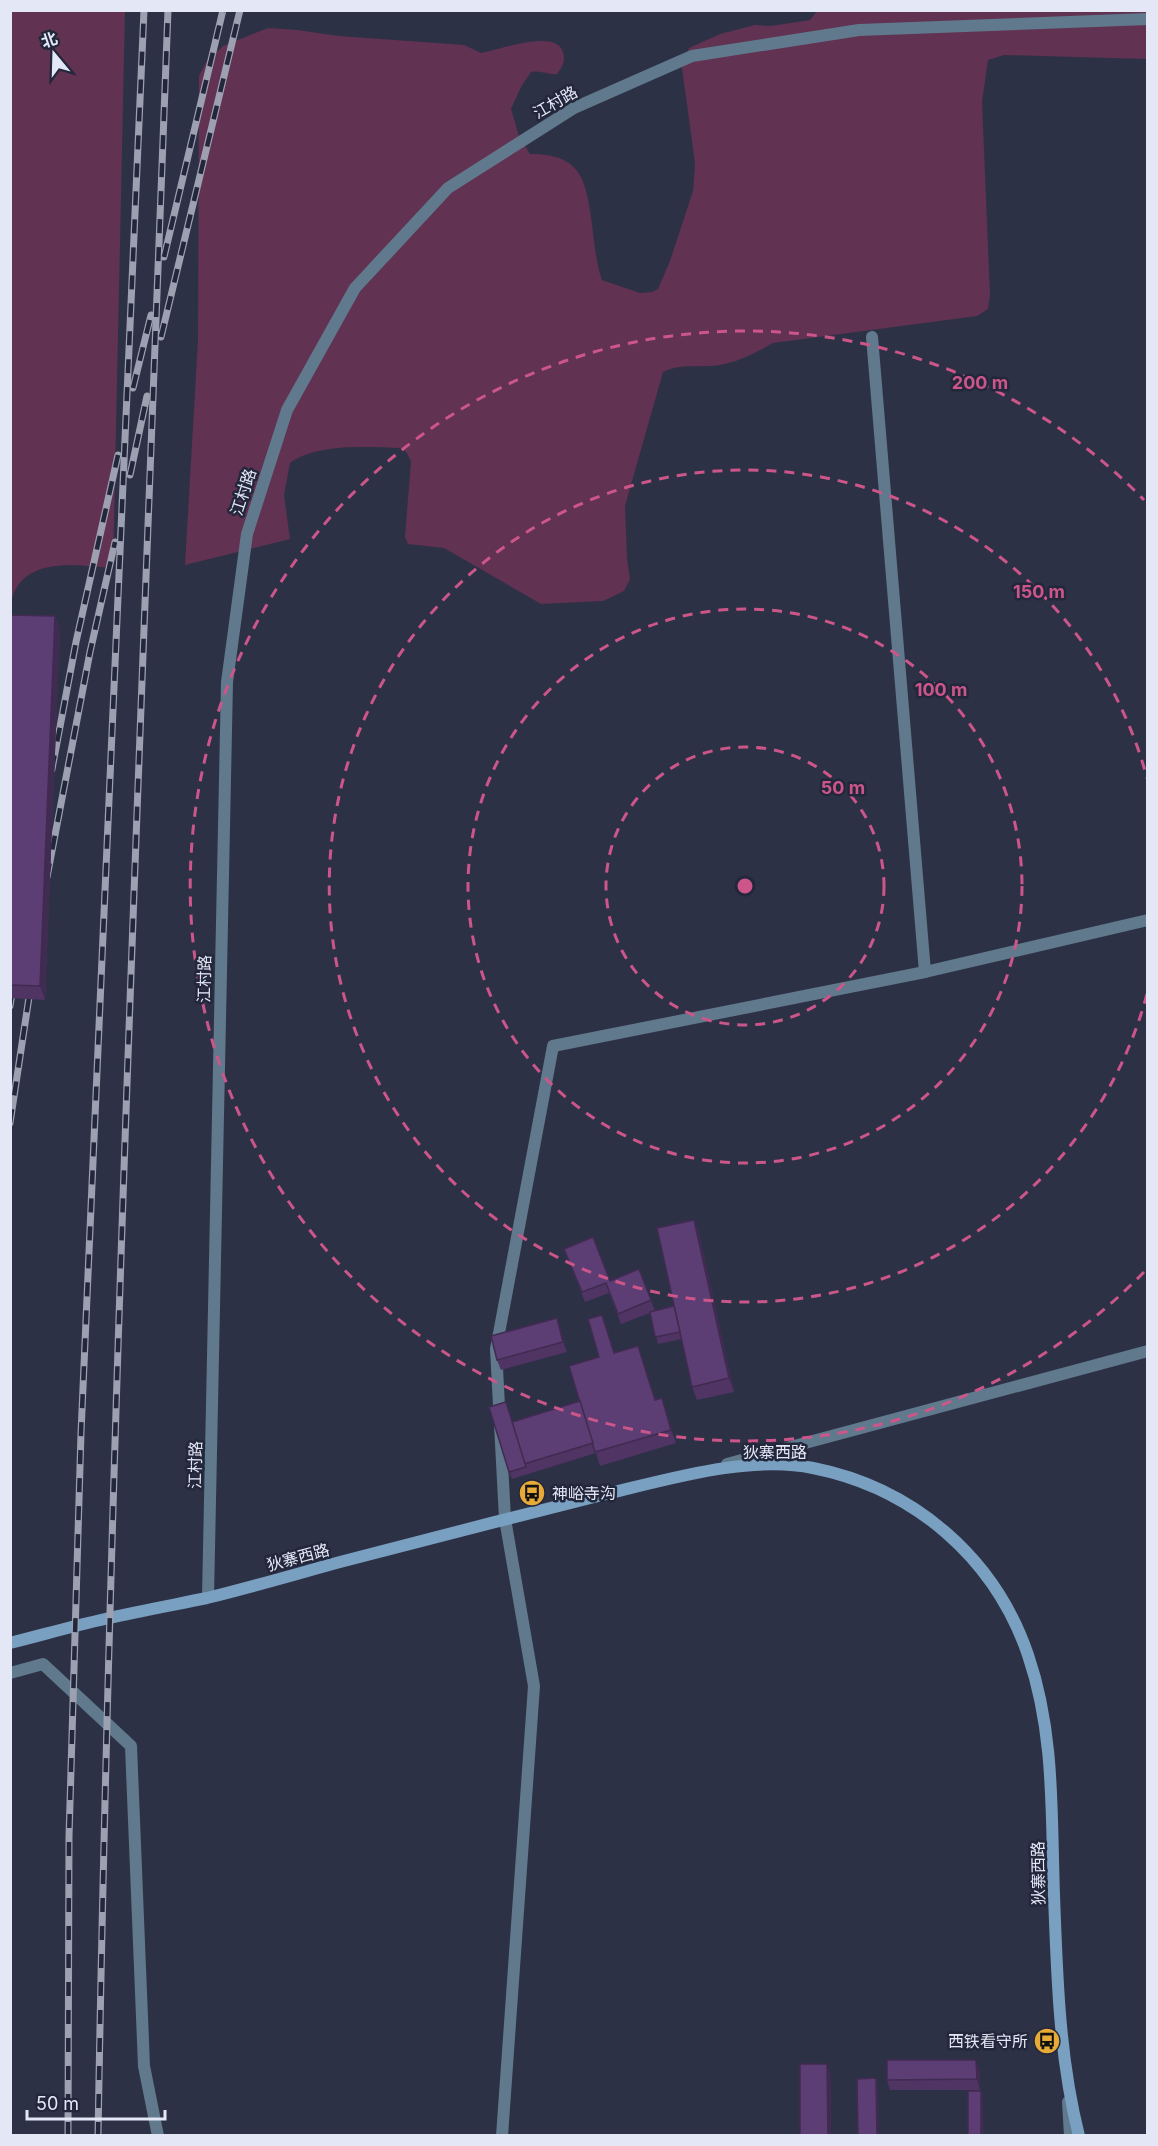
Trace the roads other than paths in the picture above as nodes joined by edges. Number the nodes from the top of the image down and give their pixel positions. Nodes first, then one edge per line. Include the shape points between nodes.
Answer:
1 (1148, 19) edge
2 (872, 337) dead end
3 (1148, 920) edge
4 (925, 972) junction
5 (1148, 1351) edge
6 (671, 1479) junction
7 (505, 1519) junction
8 (208, 1597) junction
9 (10, 1643) edge
10 (10, 1673) edge
11 (1066, 2077) junction
12 (158, 2136) edge
13 (502, 2136) edge
14 (1070, 2136) edge
15 (1079, 2136) edge

1 - 8 street, 江村路 via 859,30 692,56 574,108 448,188 355,288 287,410 247,534 227,682
2 - 4 street
3 - 4 street
4 - 7 street via 553,1046 496,1349
5 - 6 street
6 - 7 main road, 狄寨西路
6 - 11 main road, 狄寨西路 via 769,1465 813,1468 841,1475 889,1494 935,1522 956,1539 990,1579 1018,1629 1045,1718 1052,1786 1059,2006
7 - 8 main road, 狄寨西路
7 - 13 street via 534,1686
8 - 9 main road, 狄寨西路
10 - 12 street via 43,1664 131,1746 144,2066
11 - 14 street
11 - 15 main road, 狄寨西路

